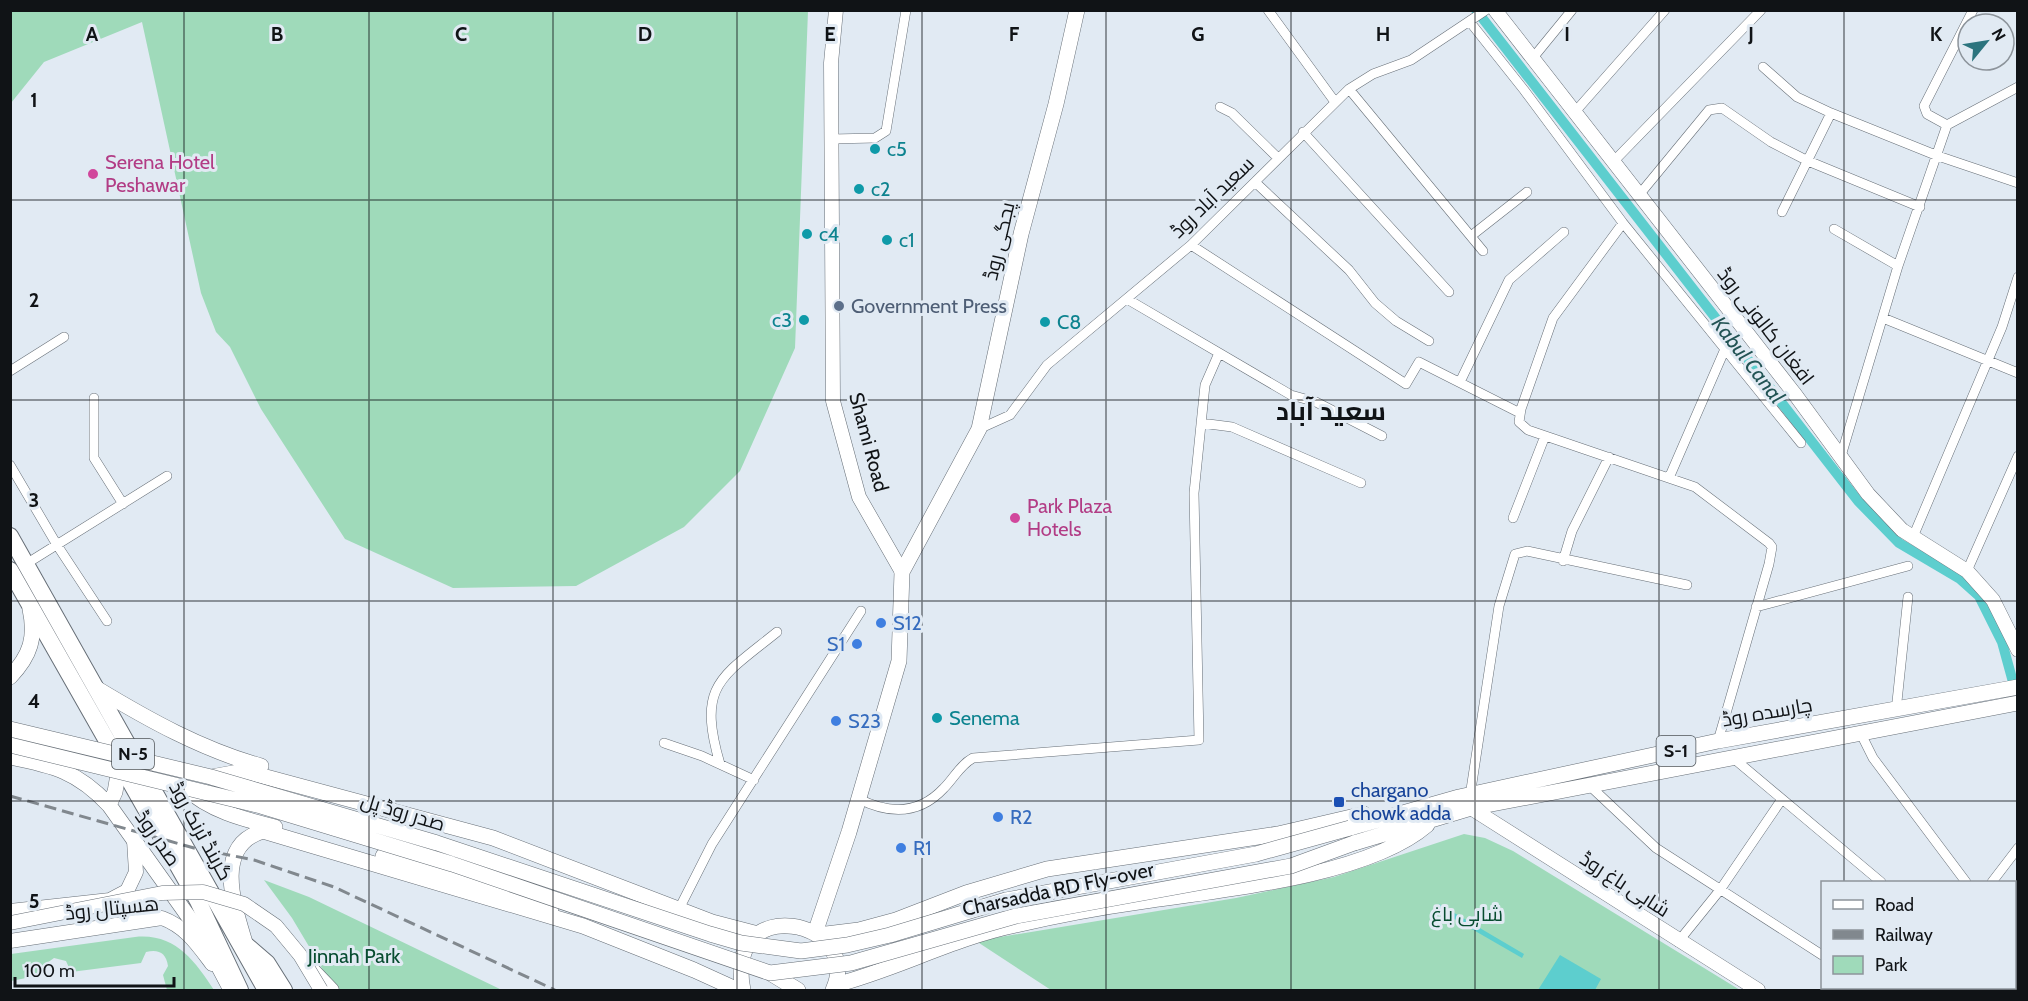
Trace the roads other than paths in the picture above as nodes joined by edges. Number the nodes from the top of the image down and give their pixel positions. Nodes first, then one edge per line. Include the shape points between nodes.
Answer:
1 (836, 10) edge
2 (906, 10) edge
3 (1077, 10) edge
4 (1268, 10) edge
5 (1486, 10) edge
6 (1495, 10) edge
7 (1572, 10) edge
8 (1665, 10) edge
9 (1761, 10) edge
10 (1973, 10) edge
11 (1470, 22) junction
12 (1532, 59) junction
13 (1763, 67) dead end
14 (2018, 87) edge
15 (1349, 89) junction
16 (1335, 102) junction
17 (1220, 107) dead end
18 (1574, 113) junction
19 (1831, 113) junction
20 (1947, 125) junction
21 (1303, 132) junction
22 (832, 139) junction
23 (1938, 156) junction
24 (1278, 158) junction
25 (1808, 161) junction
26 (1613, 162) junction
27 (1255, 182) junction
28 (2018, 183) edge
29 (1527, 192) dead end
30 (1639, 195) junction
31 (1920, 207) junction
32 (1782, 212) dead end
33 (1623, 223) junction
34 (1834, 229) dead end
35 (1564, 232) dead end
36 (1471, 236) junction
37 (1191, 245) junction
38 (1483, 251) dead end
39 (1898, 266) junction
40 (2018, 277) edge
41 (1449, 292) dead end
42 (1127, 299) junction
43 (1883, 318) junction
44 (64, 337) dead end
45 (1430, 341) dead end
46 (1725, 349) junction
47 (1219, 353) junction
48 (1987, 362) junction
49 (10, 371) edge
50 (2018, 374) edge
51 (1460, 382) junction
52 (94, 398) dead end
53 (1520, 413) junction
54 (1202, 423) junction
55 (979, 429) junction
56 (1382, 436) dead end
57 (1545, 436) junction
58 (1800, 443) dead end
59 (1841, 456) junction
60 (2018, 456) edge
61 (1609, 458) junction
62 (10, 465) edge
63 (168, 476) dead end
64 (1669, 478) junction
65 (1361, 483) dead end
66 (123, 504) junction
67 (1513, 518) dead end
68 (10, 536) edge
69 (1912, 537) junction
70 (57, 545) junction
71 (1563, 561) junction
72 (1908, 566) dead end
73 (18, 567) edge
74 (1967, 571) junction
75 (902, 572) junction
76 (1687, 585) dead end
77 (1908, 597) dead end
78 (29, 603) junction
79 (1756, 607) junction
80 (861, 612) dead end
81 (107, 621) dead end
82 (777, 632) dead end
83 (2018, 650) edge
84 (10, 677) edge
85 (96, 688) junction
86 (2012, 696) edge
87 (1896, 711) junction
88 (10, 729) edge
89 (1860, 732) junction
90 (1718, 741) junction
91 (664, 743) dead end
92 (10, 745) edge
93 (10, 757) edge
94 (1732, 757) junction
95 (120, 763) junction
96 (720, 764) junction
97 (211, 777) junction
98 (754, 780) junction
99 (1590, 786) junction
100 (184, 787) junction
101 (859, 799) junction
102 (1782, 799) junction
103 (1467, 800) junction
104 (109, 805) junction
105 (1428, 814) junction
106 (1352, 836) junction
107 (134, 840) junction
108 (2018, 848) edge
109 (1880, 881) edge
110 (1965, 881) edge
111 (1993, 881) edge
112 (611, 882) junction
113 (1720, 890) junction
114 (657, 901) junction
115 (679, 909) junction
116 (10, 911) edge
117 (236, 914) junction
118 (10, 923) edge
119 (583, 926) junction
120 (758, 934) junction
121 (817, 934) junction
122 (10, 941) edge
123 (1678, 942) junction
124 (632, 946) junction
125 (780, 949) joint
126 (1821, 954) edge
127 (249, 958) junction
128 (770, 973) junction
129 (232, 988) edge
130 (835, 989) edge
131 (266, 990) edge
132 (284, 990) edge
133 (321, 990) edge
134 (332, 990) edge
135 (740, 990) edge
136 (798, 990) edge
137 (1758, 990) edge

1 - 22 street, Shami Road via 831,63
2 - 22 street via 886,131 875,138
3 - 55 main road, پجگی روڈ via 1020,234
4 - 16 street
5 - 11 street, سعید آباد روڈ
6 - 12 street, افغان کالونی روڈ
7 - 12 street
8 - 18 street
9 - 26 street
10 - 20 street via 1924,106 1927,114
11 - 15 street, سعید آباد روڈ via 1412,60 1373,74
11 - 33 street
12 - 18 street, افغان کالونی روڈ
13 - 19 street via 1797,97
14 - 20 street
15 - 16 street, سعید آباد روڈ
15 - 36 street
16 - 21 street, سعید آباد روڈ
17 - 24 street via 1232,113
18 - 26 street, افغان کالونی روڈ
19 - 23 street
19 - 25 street
20 - 23 street
21 - 24 street, سعید آباد روڈ
21 - 41 street
22 - 75 street, Shami Road via 833,401 859,497
23 - 28 street
23 - 31 street
24 - 27 street, سعید آباد روڈ
25 - 30 street via 1771,142 1722,108 1709,110
25 - 31 street
25 - 32 street
26 - 30 street, افغان کالونی روڈ
27 - 37 street, سعید آباد روڈ
27 - 45 street via 1349,270 1375,303
29 - 36 street
30 - 59 street, افغان کالونی روڈ
31 - 39 street
33 - 46 street
33 - 53 street via 1553,318
34 - 39 street
35 - 51 street via 1509,280
36 - 38 street
37 - 42 street, سعید آباد روڈ
37 - 51 street via 1406,384 1419,362
39 - 43 street
40 - 48 street
42 - 47 street
42 - 55 street, سعید آباد روڈ via 1047,365 1010,415
43 - 48 street
43 - 59 street
44 - 49 street
46 - 58 street
46 - 64 street
47 - 54 street via 1205,385
47 - 56 street via 1291,395 1316,402
48 - 50 street
48 - 69 street
51 - 53 street
52 - 66 street via 93,458
53 - 57 street via 1522,426
54 - 65 street via 1232,427
54 - 101 street via 1194,493 1199,740 973,758 965,762 944,789 911,810 878,808
55 - 75 main road, پجگی روڈ
57 - 61 street
57 - 67 street
59 - 69 street, افغان کالونی روڈ via 1885,514
60 - 74 street
61 - 64 street
61 - 71 street via 1572,531
62 - 70 street
63 - 66 street
64 - 79 street via 1695,487 1772,547
66 - 70 street
68 - 73 highway, گرینڈ ٹرنک روڈ / N-5
69 - 74 street, افغان کالونی روڈ
70 - 73 street
70 - 81 street
71 - 76 street
71 - 103 street via 1527,551 1515,554 1509,567
72 - 79 street
73 - 78 highway, گرینڈ ٹرنک روڈ / N-5
73 - 85 highway, گرینڈ ٹرنک روڈ / N-5
74 - 83 street, افغان کالونی روڈ via 1993,600
75 - 101 main road via 899,661
77 - 87 street
78 - 84 main road via 34,638
78 - 95 highway, گرینڈ ٹرنک روڈ / N-5
79 - 90 street
80 - 98 street
82 - 96 street via 723,676 715,692 710,719
85 - 112 main road via 154,723 227,757 561,853
85 - 127 highway, گرینڈ ٹرنک روڈ / N-5
86 - 87 main road, چارسدہ روڈ / S-1
86 - 89 main road, چارسدہ روڈ / S-1
87 - 90 main road, چارسدہ روڈ / S-1
88 - 97 main road, صدر روڈ پل, bridge
89 - 94 main road, چارسدہ روڈ / S-1
89 - 110 street via 1873,758
90 - 103 main road, چارسدہ روڈ / S-1
91 - 96 street
92 - 100 main road, صدر روڈ پل, bridge
93 - 104 main road, صدر روڈ via 69,772
94 - 99 main road, چارسدہ روڈ / S-1
94 - 102 street
95 - 104 main road
95 - 129 highway, گرینڈ ٹرنک روڈ / N-5 via 198,901
96 - 98 street
97 - 112 main road via 244,771 493,838
97 - 125 main road, صدر روڈ پل, bridge via 437,843 710,934
98 - 115 street via 712,844
99 - 103 main road, چارسدہ روڈ / S-1
99 - 113 street via 1656,848
100 - 119 main road via 219,810 482,883 533,901
100 - 128 main road, صدر روڈ پل, bridge via 261,806 452,864
101 - 121 main road
102 - 109 street
102 - 113 street
103 - 105 main road, چارسدہ روڈ / S-1
103 - 123 street, شاہی باغ روڈ
104 - 107 main road, صدر روڈ
105 - 106 main road, چارسدہ روڈ / S-1
105 - 121 main road via 1381,811 1278,834 1047,869 966,893 896,920 859,930
105 - 130 main road via 1410,839 1323,869 984,932
106 - 125 main road, Charsadda RD Fly-over, bridge via 1006,900 847,945 801,951
106 - 128 main road, Charsadda RD Fly-over, bridge via 1291,866 1016,916 851,963
107 - 116 street via 136,872 127,891 110,900
107 - 129 main road, صدر روڈ via 203,937
108 - 111 street
112 - 114 main road
113 - 123 street
113 - 126 street
114 - 115 main road
114 - 124 main road via 655,929
115 - 120 main road
117 - 119 main road via 232,864 237,850 263,831
117 - 127 main road
117 - 134 street via 269,927
118 - 133 street, bridge via 162,893 214,895 244,904 276,926 295,947
119 - 124 main road
120 - 121 main road via 786,925
120 - 135 main road via 744,951
121 - 130 main road via 830,949 836,966
122 - 129 street, ھسپتال روڈ via 162,918 188,932
123 - 137 street, شاہی باغ روڈ
124 - 135 main road
127 - 131 highway, گرینڈ ٹرنک روڈ / N-5
127 - 132 highway via 267,963
128 - 136 main road

